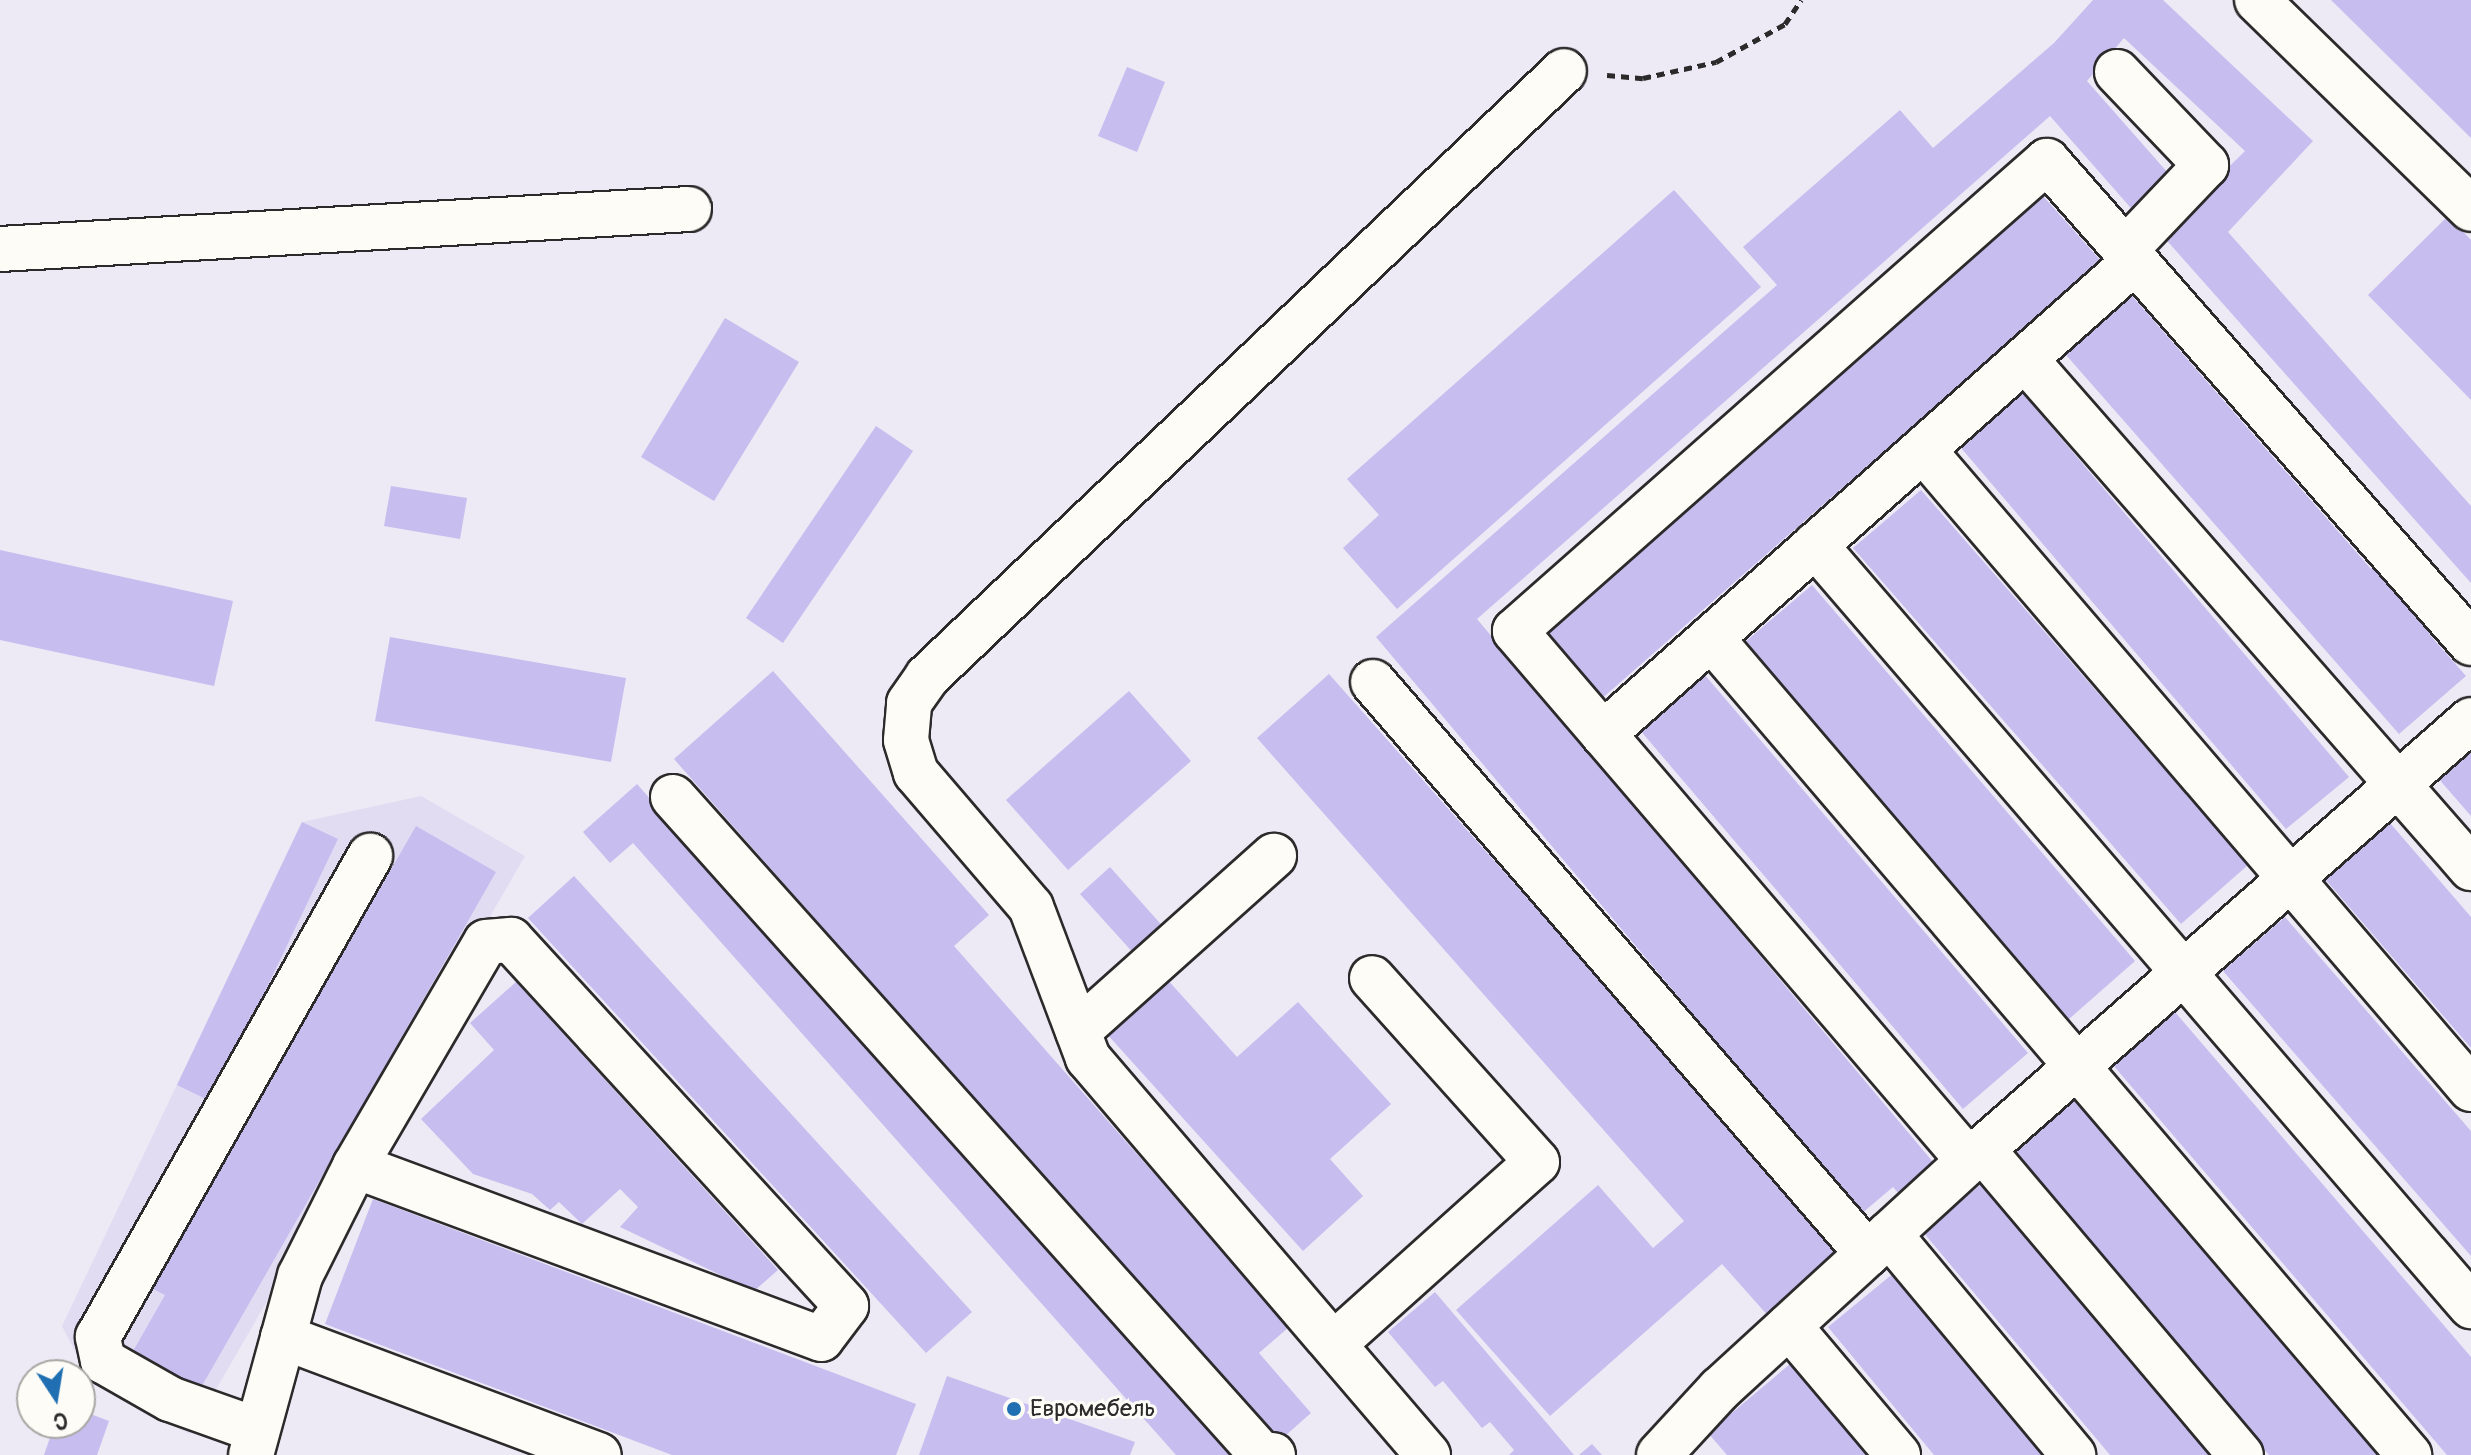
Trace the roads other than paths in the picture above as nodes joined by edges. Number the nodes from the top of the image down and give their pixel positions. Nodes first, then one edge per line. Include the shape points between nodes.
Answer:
1 (2257, 0) edge
2 (1564, 71) road end
3 (2117, 72) dead end
4 (689, 209) dead end
5 (2471, 209) edge
6 (0, 249) edge
7 (2130, 256) junction
8 (2025, 359) junction
9 (1923, 450) junction
10 (1815, 545) junction
11 (1711, 638) junction
12 (2471, 643) edge
13 (1373, 682) dead end
14 (2471, 720) edge
15 (1603, 734) junction
16 (2398, 784) junction
17 (673, 797) dead end
18 (370, 856) dead end
19 (1274, 856) dead end
20 (2471, 868) edge
21 (2289, 879) junction
22 (2182, 973) junction
23 (1372, 978) dead end
24 (1078, 1031) junction
25 (2077, 1065) junction
26 (2471, 1089) edge
27 (1976, 1155) junction
28 (355, 1166) junction
29 (1879, 1244) junction
30 (2471, 1306) edge
31 (1789, 1326) junction
32 (283, 1337) junction
33 (1335, 1343) junction
34 (254, 1442) edge
35 (599, 1455) edge
36 (1273, 1455) edge
37 (1428, 1455) edge
38 (1659, 1455) edge
39 (1898, 1455) edge
40 (2073, 1455) edge
41 (2241, 1455) edge
42 (2409, 1455) edge

1 - 5 lane
2 - 24 lane via 927,677 909,703 906,740 916,773 1031,907
3 - 7 lane via 2206,165
4 - 6 lane
7 - 8 lane
7 - 12 lane
7 - 15 lane via 2047,161 1515,631
8 - 9 lane
8 - 16 lane
9 - 10 lane
9 - 21 lane
10 - 11 lane
10 - 22 lane
11 - 15 lane
11 - 25 lane
13 - 29 lane
14 - 16 lane
15 - 27 lane
16 - 20 lane
16 - 21 lane
17 - 36 lane via 1261,1454
18 - 34 lane via 98,1337 103,1361
19 - 24 lane
21 - 22 lane
21 - 26 lane
22 - 25 lane
22 - 30 lane
23 - 33 lane via 1537,1162
24 - 33 lane via 1088,1058
25 - 27 lane
25 - 42 lane
27 - 29 lane
27 - 41 lane
28 - 28 lane via 486,942 511,940 846,1306 821,1339
28 - 32 lane via 300,1276
29 - 31 lane
29 - 40 lane
31 - 38 lane
31 - 39 lane
32 - 34 lane
32 - 35 lane
33 - 37 lane

